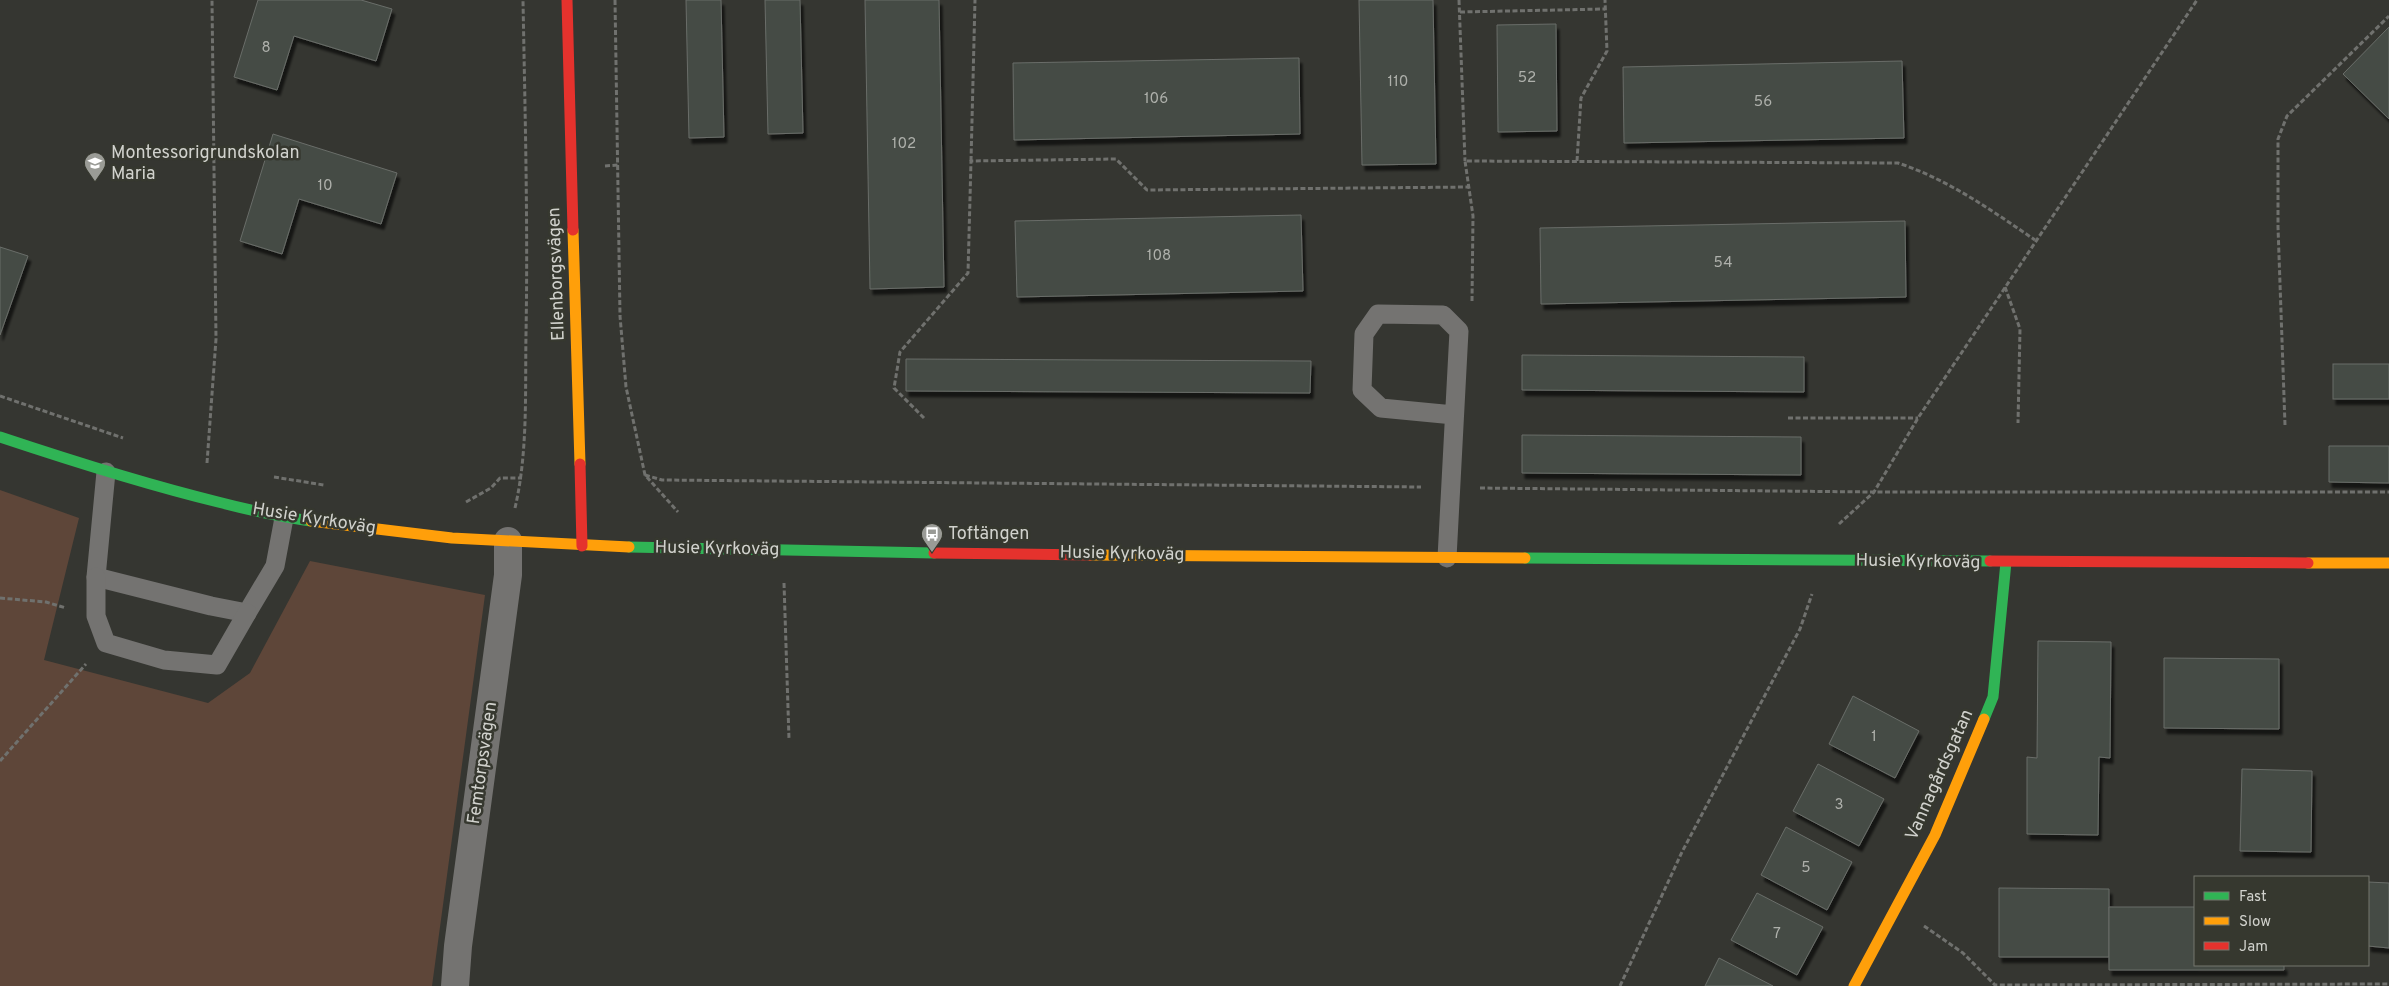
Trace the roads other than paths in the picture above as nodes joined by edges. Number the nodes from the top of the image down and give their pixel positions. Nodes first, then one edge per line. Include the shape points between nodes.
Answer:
1 (568, 0) edge
2 (1454, 415) junction
3 (0, 437) edge
4 (106, 472) junction
5 (284, 518) junction
6 (508, 540) junction
7 (582, 546) junction
8 (1447, 558) junction
9 (2006, 562) junction
10 (2389, 563) edge
11 (96, 577) junction
12 (247, 613) junction
13 (455, 986) edge
14 (1854, 986) edge

1 - 7 street, Ellenborgsvägen
2 - 2 lane via 1459,331 1443,315 1378,314 1364,334 1362,390 1381,408
2 - 8 lane
3 - 4 street, Husie Kyrkoväg
4 - 5 street, Husie Kyrkoväg
4 - 11 lane
5 - 6 street, Husie Kyrkoväg via 452,538
5 - 12 lane via 275,566
6 - 7 street, Husie Kyrkoväg
6 - 13 street, Femtorpsvägen via 508,575
7 - 8 street, Husie Kyrkoväg
8 - 9 street, Husie Kyrkoväg
9 - 10 street, Husie Kyrkoväg
9 - 14 street, Vannagårdsgatan via 1993,697 1935,834
11 - 12 lane
11 - 12 lane via 96,616 106,643 164,660 217,665

